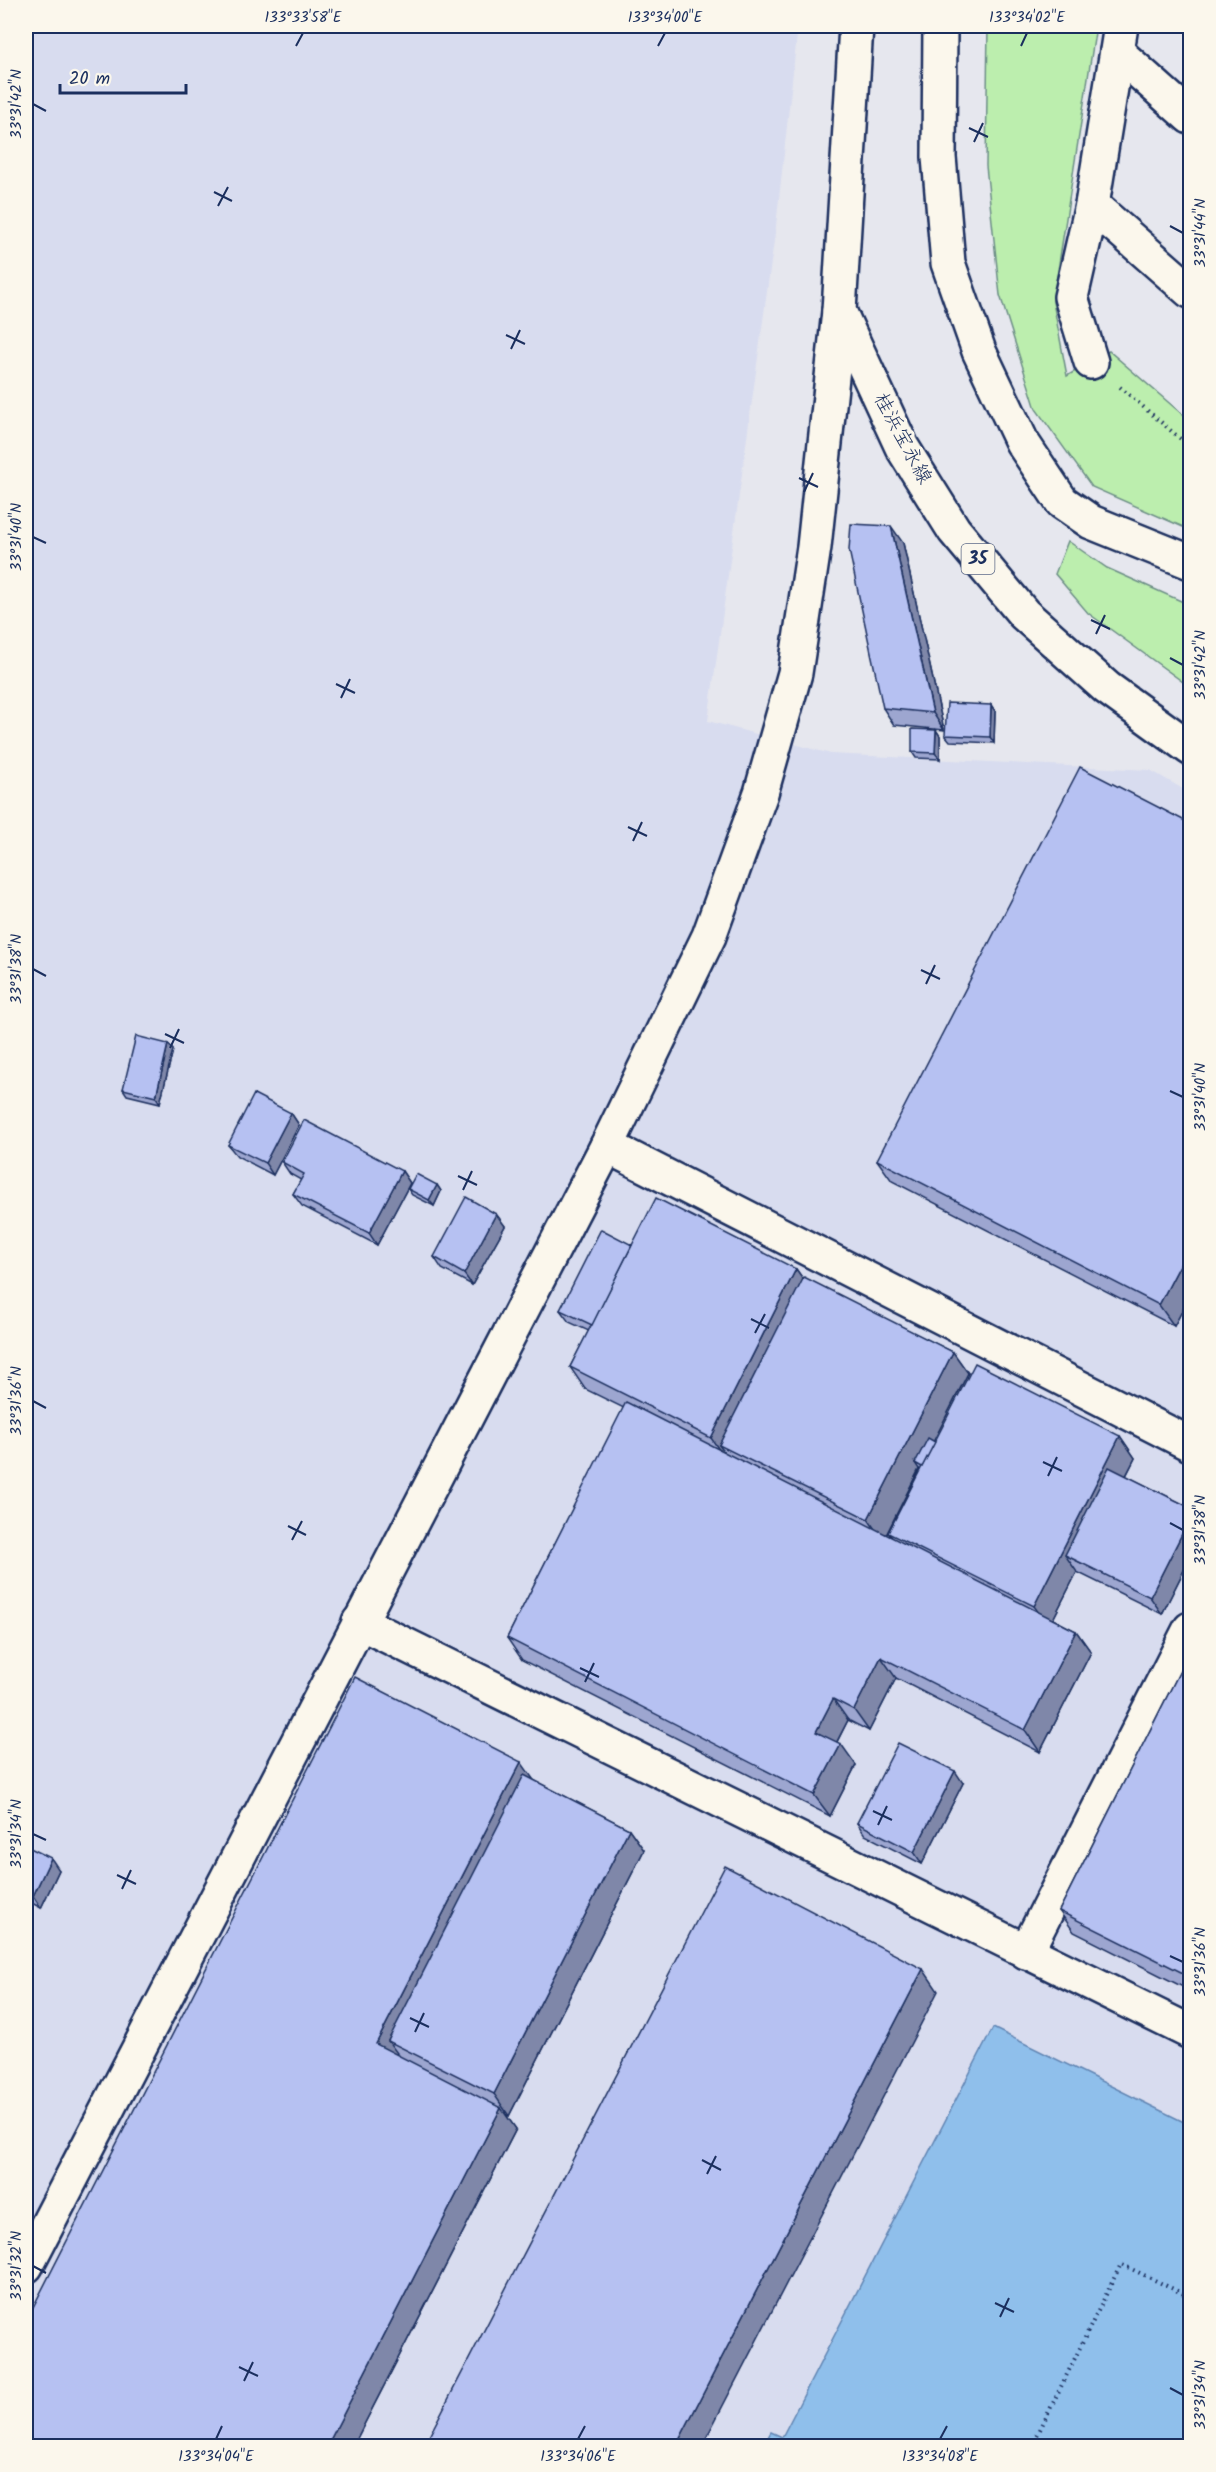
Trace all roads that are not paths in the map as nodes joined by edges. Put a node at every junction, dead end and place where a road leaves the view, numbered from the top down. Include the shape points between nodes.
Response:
1 (856, 26) edge
2 (940, 26) edge
3 (1119, 39) edge
4 (1191, 117) edge
5 (1092, 205) junction
6 (1191, 291) edge
7 (839, 310) junction
8 (1091, 362) road end
9 (1191, 562) edge
10 (1191, 748) edge
11 (608, 1146) junction
12 (1191, 1444) edge
13 (359, 1622) junction
14 (1191, 1629) edge
15 (1026, 1952) junction
16 (1191, 2032) edge
17 (26, 2266) edge

1 - 7 street, 桂浜宝永線 / 35
2 - 9 street via 939,157 948,263 979,351 1022,442 1062,502 1091,522
3 - 4 street
3 - 5 street
5 - 6 street
5 - 8 street via 1071,297
7 - 10 street, 桂浜宝永線 / 35 via 902,447 954,530 1024,614 1107,688
7 - 11 street via 814,548 795,673 761,793 709,936
11 - 12 street
11 - 13 street
13 - 15 street
13 - 17 street
14 - 15 street
15 - 16 street

